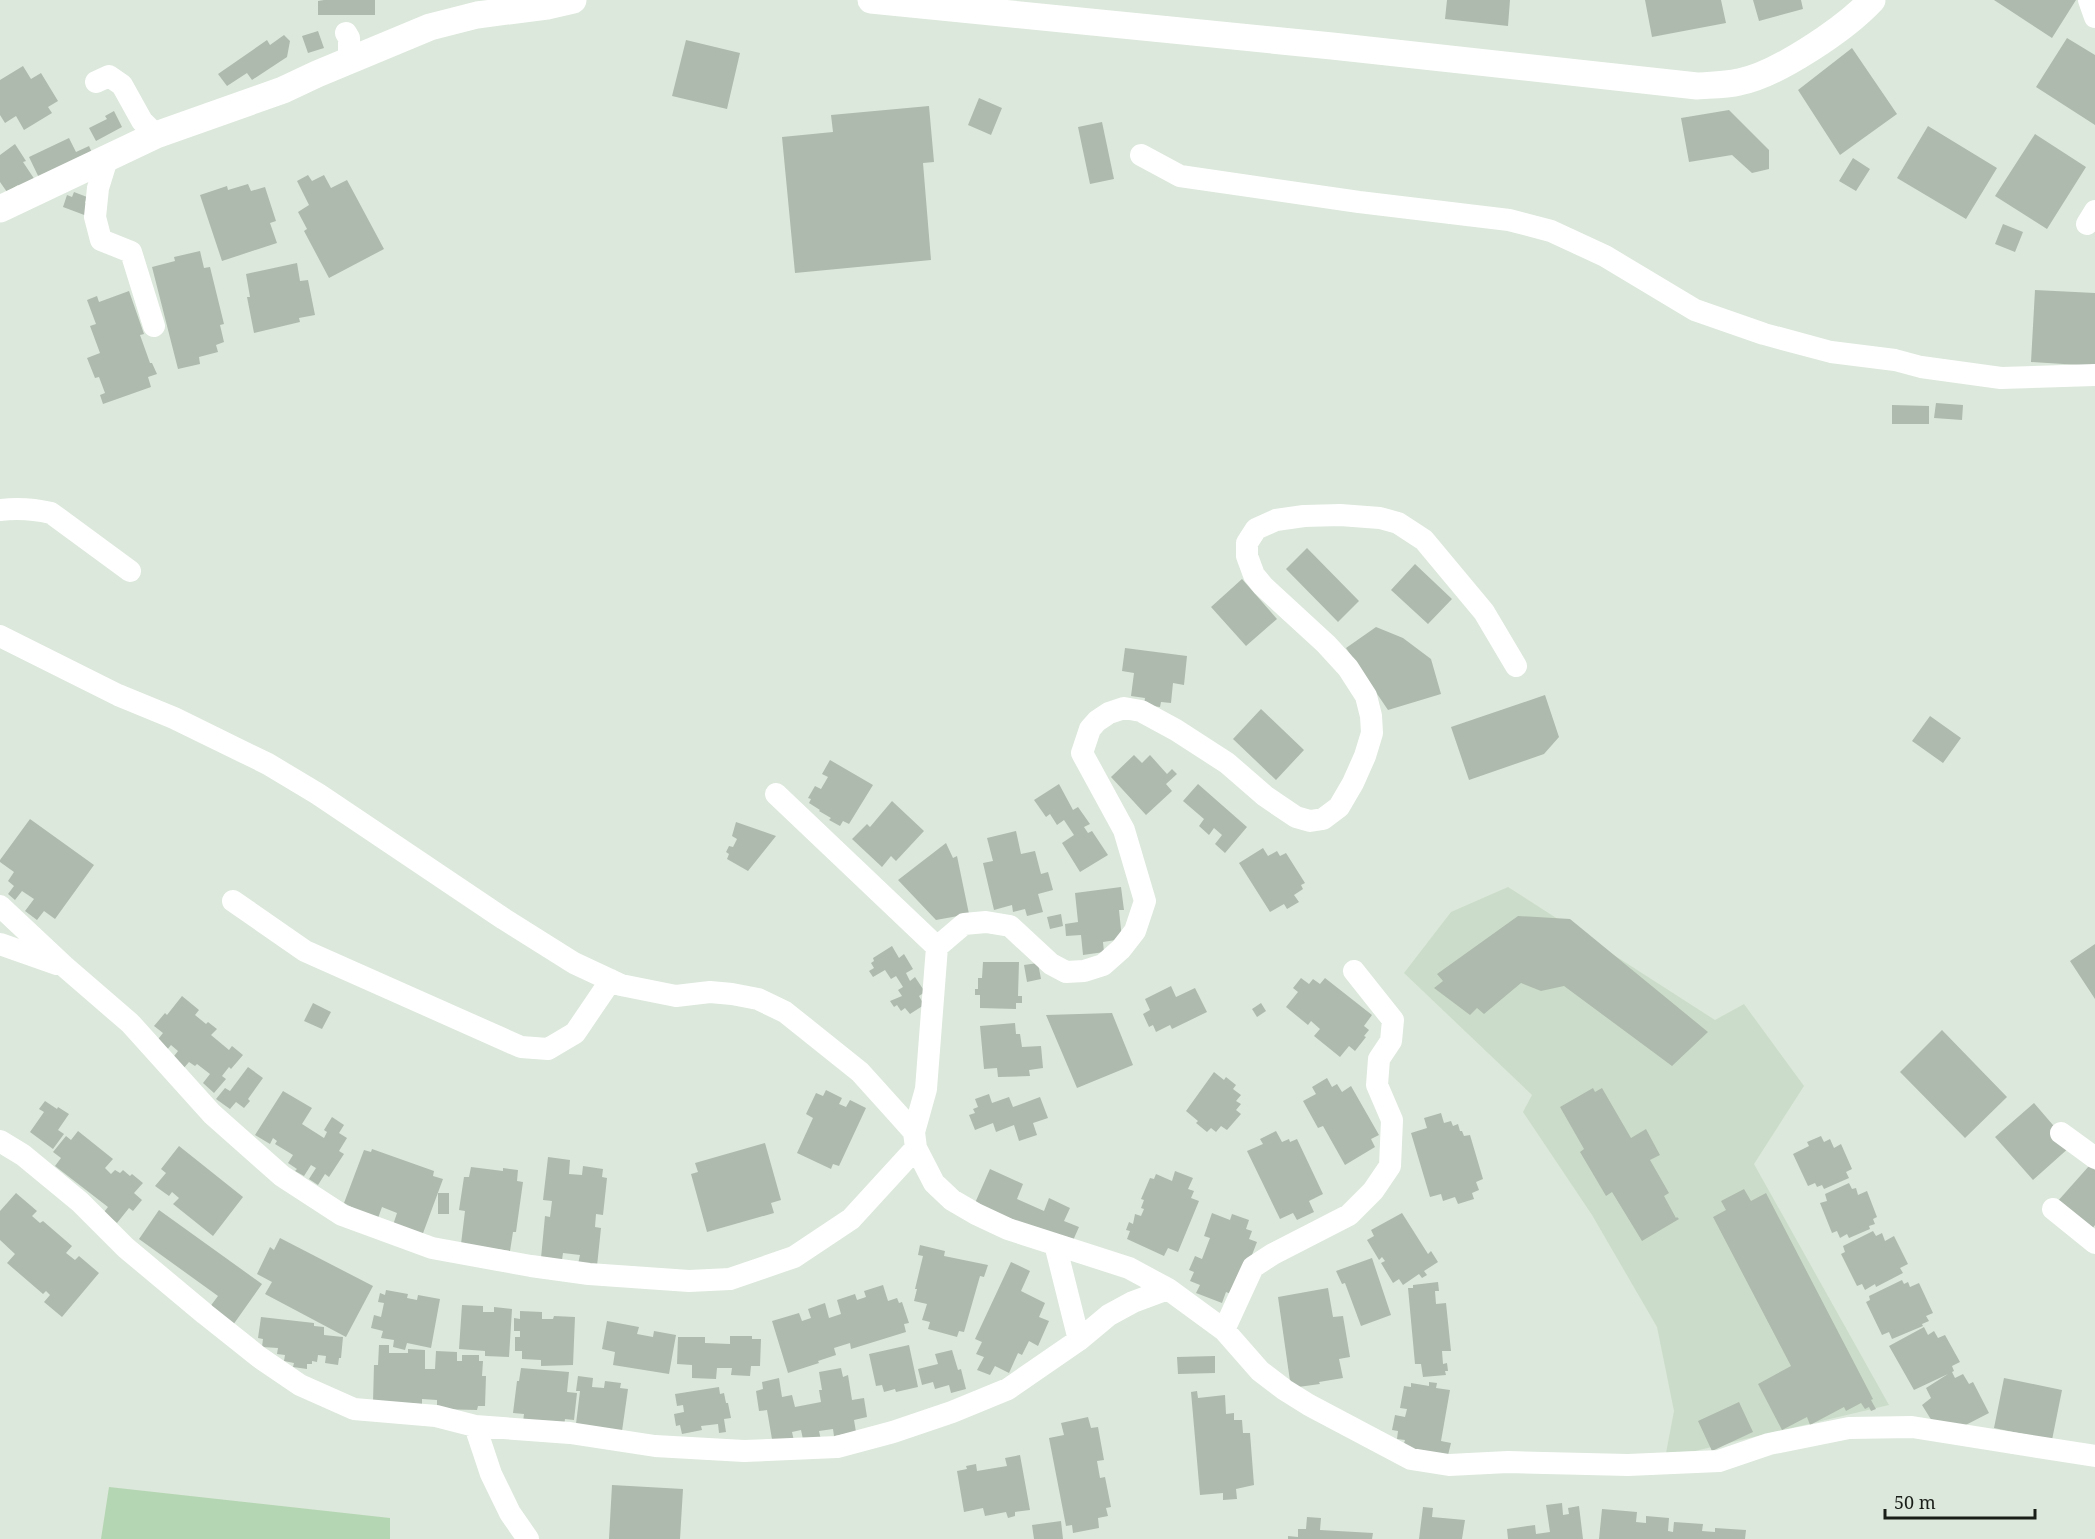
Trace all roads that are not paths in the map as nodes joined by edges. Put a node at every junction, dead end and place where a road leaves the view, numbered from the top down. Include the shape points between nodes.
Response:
1 (573, 0) edge
2 (872, 0) edge
3 (1872, 0) edge
4 (2089, 0) edge
5 (2095, 17) edge
6 (346, 33) dead end
7 (349, 60) junction
8 (96, 82) dead end
9 (156, 135) junction
10 (1141, 155) dead end
11 (107, 159) junction
12 (0, 209) edge
13 (154, 326) dead end
14 (2095, 375) edge
15 (0, 510) edge
16 (130, 571) dead end
17 (0, 636) edge
18 (1516, 666) dead end
19 (776, 794) dead end
20 (233, 901) dead end
21 (0, 906) edge
22 (0, 944) edge
23 (937, 947) junction
24 (64, 966) junction
25 (1354, 971) dead end
26 (611, 980) junction
27 (2061, 1133) dead end
28 (915, 1140) junction
29 (0, 1141) edge
30 (2095, 1158) edge
31 (2054, 1209) dead end
32 (2095, 1243) edge
33 (1055, 1244) junction
34 (1168, 1289) junction
35 (1224, 1330) junction
36 (1079, 1340) junction
37 (475, 1426) junction
38 (2095, 1456) edge
39 (528, 1539) edge

1 - 7 street via 477,15 430,27
2 - 3 street via 1697,86 1738,83 1769,71 1825,39
4 - 5 street
6 - 7 street
7 - 9 street via 283,90
8 - 9 street via 110,76 122,85 142,121
9 - 11 street
10 - 14 street via 1180,176 1509,220 1551,231 1605,256 1695,309 1764,334 1831,352 2001,378
11 - 12 street
11 - 13 street via 95,217 101,240 130,252
15 - 16 street via 37,509 51,513
17 - 26 street via 268,765 318,794 539,942
18 - 23 street via 1472,597 1424,540 1398,523 1380,518 1304,516 1276,520 1256,529 1247,543 1254,575 1326,644 1366,696 1372,733 1353,783 1339,807 1323,819 1296,817 1227,764 1142,711 1124,708 1109,713 1090,729 1082,753 1124,830 1145,901 1135,931 1102,965 1084,971 1066,972 1051,964 1010,926 986,922 964,924
19 - 23 street
20 - 26 street via 305,951 521,1047 548,1049 575,1033
21 - 24 street
22 - 24 street
23 - 28 street via 926,1089
24 - 28 street via 130,1023 212,1114 282,1176 342,1215 432,1248 589,1274 689,1281 730,1279 794,1257 851,1219
25 - 35 street via 1393,1020 1391,1041 1379,1059 1377,1085 1392,1120 1390,1166 1373,1191 1349,1215 1253,1267
26 - 28 street via 676,996 732,994 758,999 785,1012 860,1072
27 - 30 street
28 - 33 street via 934,1183 952,1200 1008,1229
29 - 37 street via 80,1202 126,1248 205,1314 300,1385 354,1409 436,1416
31 - 32 street
33 - 34 street via 1129,1268
33 - 36 street
34 - 35 street
34 - 36 street via 1110,1315
35 - 38 street via 1260,1371 1309,1405 1411,1459 1449,1465 1719,1461 1769,1444 1849,1428 1912,1427
36 - 37 street via 1008,1389 903,1429 837,1447 744,1451 655,1446 570,1433
37 - 39 street via 491,1474

